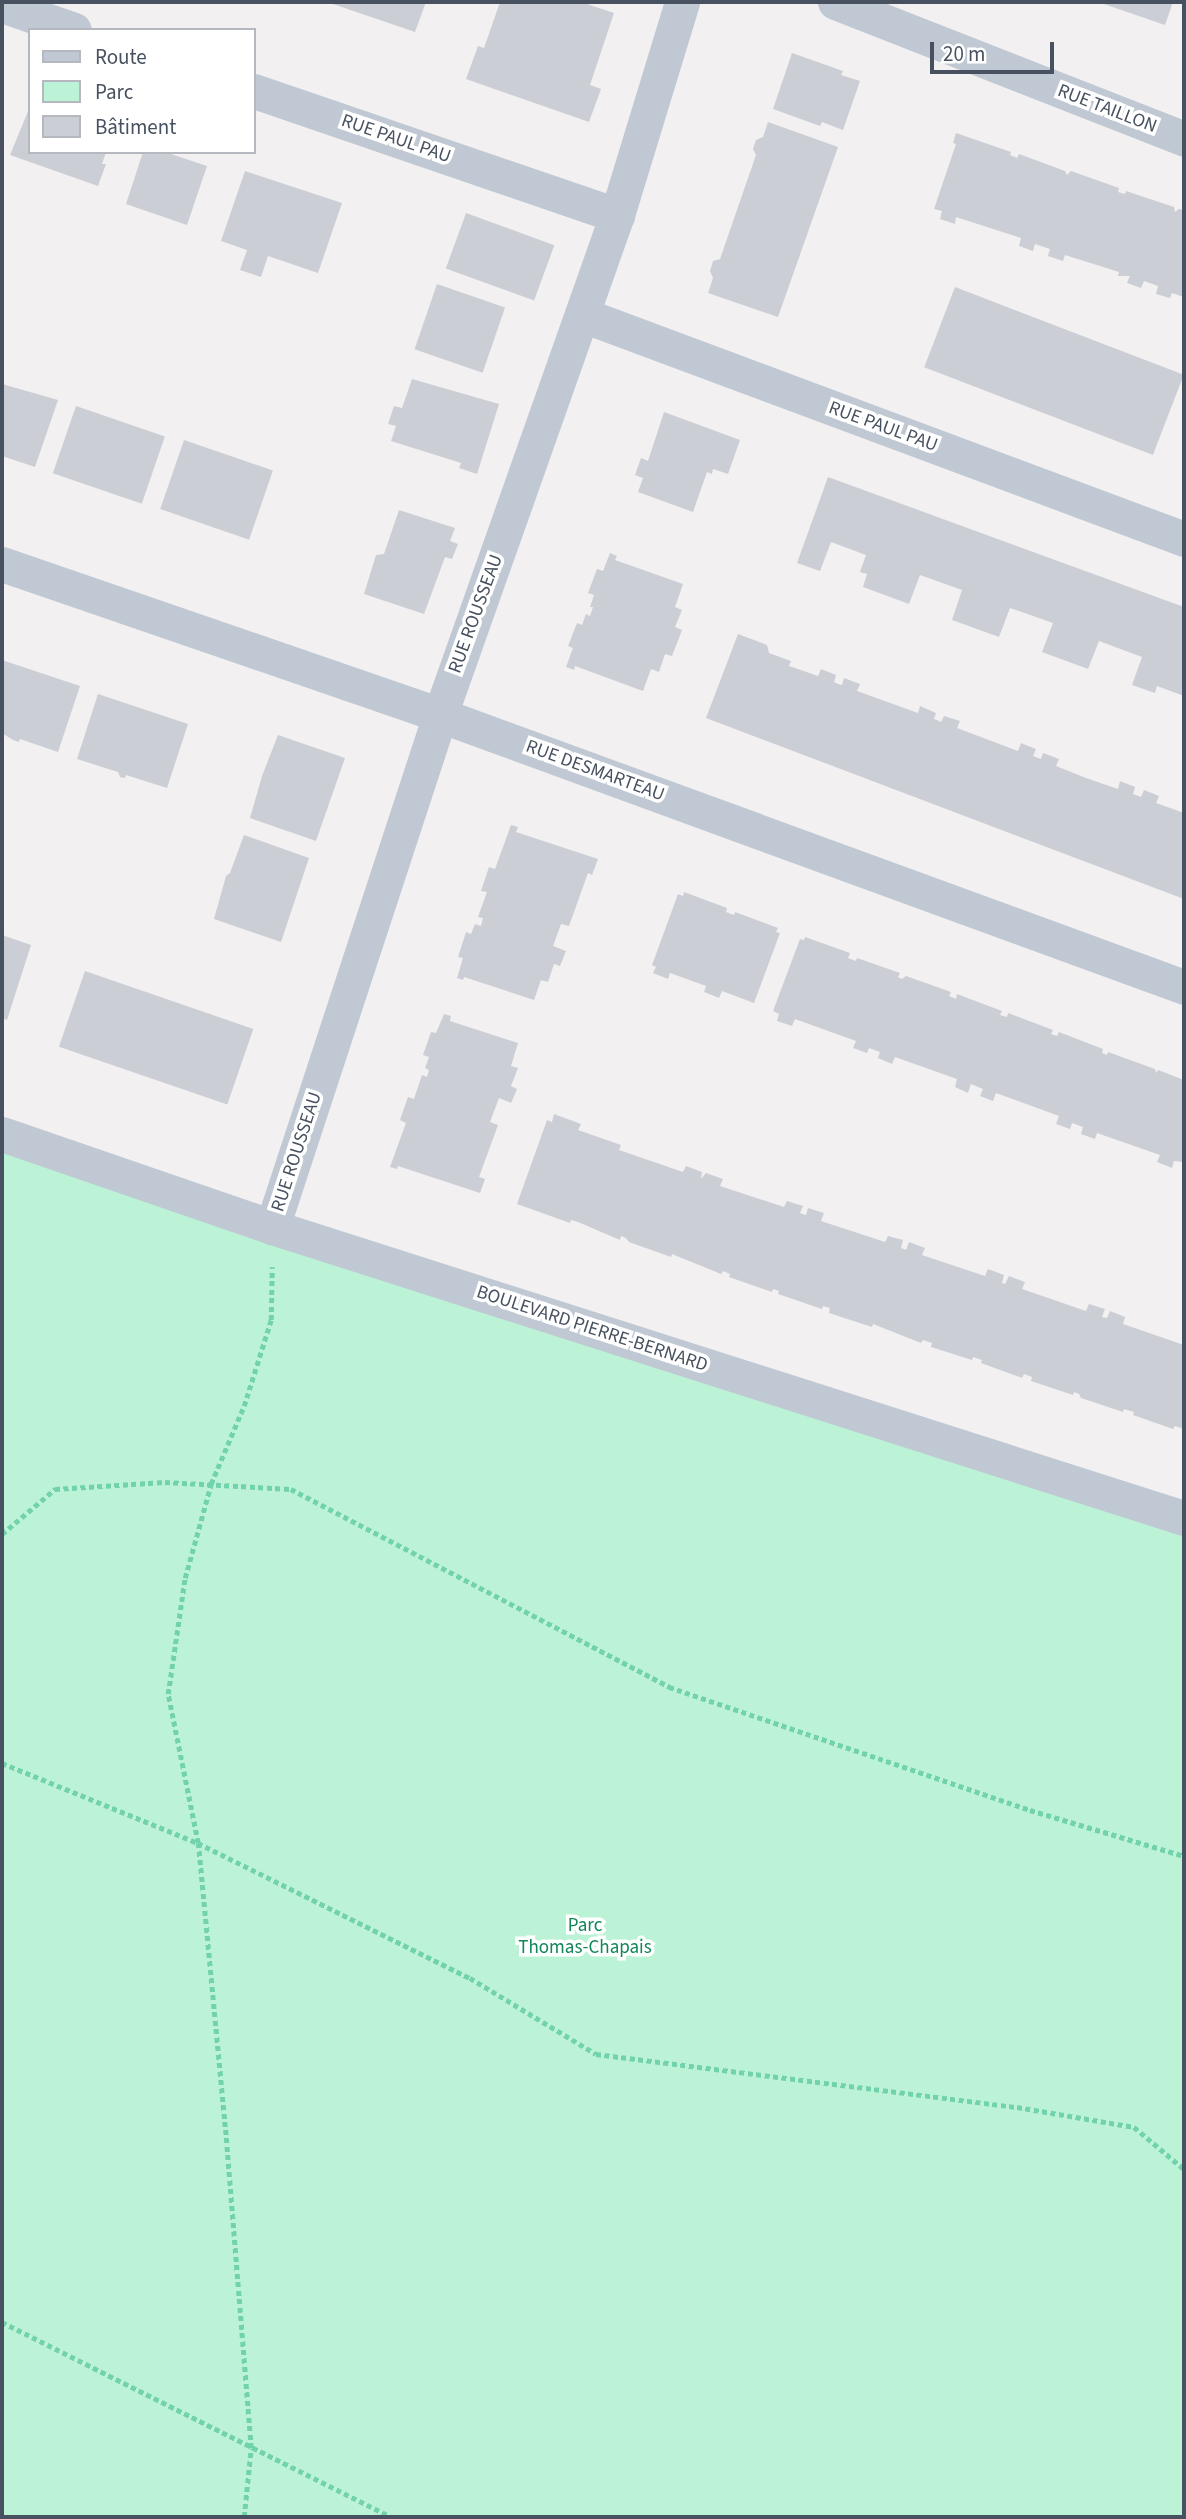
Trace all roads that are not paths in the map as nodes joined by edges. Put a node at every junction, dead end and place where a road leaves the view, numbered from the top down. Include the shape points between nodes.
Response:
1 (682, 2) edge
2 (835, 2) edge
3 (2, 5) edge
4 (68, 28) edge
5 (256, 92) edge
6 (1184, 139) edge
7 (617, 215) junction
8 (583, 315) junction
9 (1184, 538) edge
10 (2, 564) edge
11 (440, 715) junction
12 (1184, 987) edge
13 (2, 1134) edge
14 (272, 1227) junction
15 (1184, 1518) edge

1 - 7 street, RUE ROUSSEAU
2 - 6 street, RUE TAILLON
3 - 4 street
5 - 7 street, RUE PAUL PAU
7 - 8 street, RUE ROUSSEAU
8 - 9 street, RUE PAUL PAU
8 - 11 street, RUE ROUSSEAU
10 - 11 street, RUE DESMARTEAU
11 - 12 street, RUE DESMARTEAU
11 - 14 street, RUE ROUSSEAU
13 - 14 street, BOULEVARD PIERRE-BERNARD
14 - 15 street, BOULEVARD PIERRE-BERNARD

